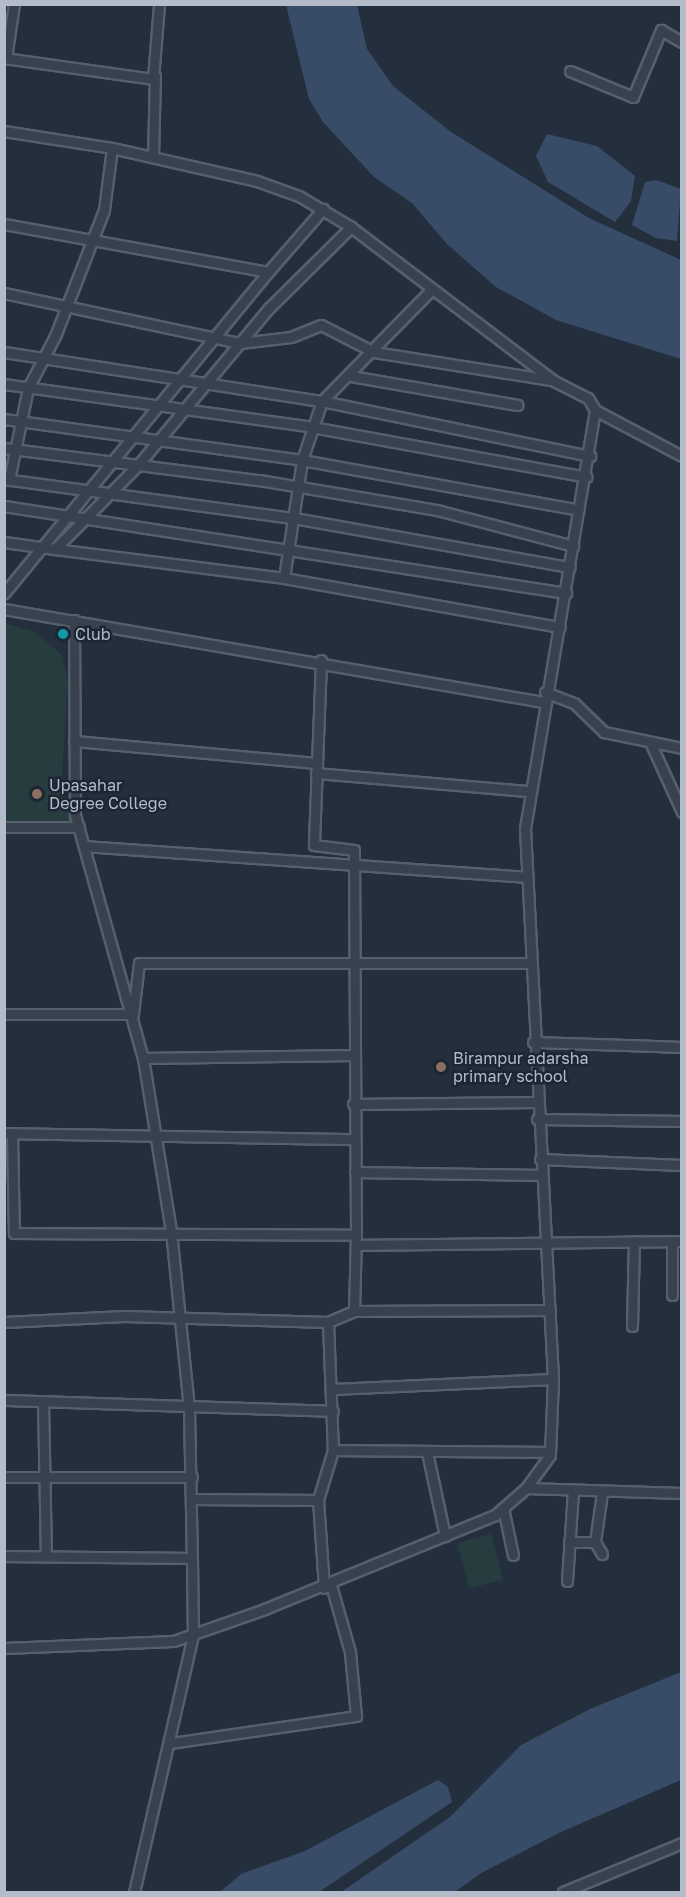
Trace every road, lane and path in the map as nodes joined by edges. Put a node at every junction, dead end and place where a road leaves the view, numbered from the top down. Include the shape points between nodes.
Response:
1 (14, 4) edge
2 (159, 4) edge
3 (681, 42) edge
4 (5, 58) edge
5 (570, 71) dead end
6 (155, 76) junction
7 (4, 131) edge
8 (112, 148) junction
9 (153, 156) junction
10 (323, 209) junction
11 (4, 224) edge
12 (351, 227) junction
13 (93, 238) junction
14 (268, 272) junction
15 (431, 290) junction
16 (4, 293) edge
17 (68, 304) junction
18 (213, 337) junction
19 (240, 343) junction
20 (4, 352) edge
21 (374, 352) junction
22 (42, 358) junction
23 (351, 376) junction
24 (177, 379) junction
25 (555, 381) junction
26 (4, 384) edge
27 (209, 384) junction
28 (28, 388) junction
29 (322, 401) junction
30 (517, 405) dead end
31 (154, 406) junction
32 (187, 409) junction
33 (595, 410) junction
34 (4, 419) edge
35 (21, 421) junction
36 (312, 427) junction
37 (131, 436) junction
38 (160, 440) junction
39 (4, 448) edge
40 (17, 450) junction
41 (590, 456) junction
42 (681, 456) edge
43 (302, 460) junction
44 (111, 461) junction
45 (138, 465) junction
46 (586, 477) junction
47 (7, 479) edge
48 (299, 488) junction
49 (86, 490) junction
50 (109, 494) junction
51 (4, 506) edge
52 (579, 510) junction
53 (66, 515) junction
54 (83, 518) junction
55 (294, 518) junction
56 (4, 542) edge
57 (573, 546) junction
58 (39, 547) junction
59 (55, 549) junction
60 (290, 549) junction
61 (570, 567) junction
62 (284, 578) junction
63 (4, 593) edge
64 (566, 593) junction
65 (4, 609) edge
66 (74, 620) junction
67 (560, 627) junction
68 (321, 660) junction
69 (544, 697) junction
70 (75, 741) junction
71 (650, 742) junction
72 (681, 748) edge
73 (316, 763) junction
74 (316, 773) junction
75 (528, 791) junction
76 (681, 812) edge
77 (4, 827) edge
78 (79, 827) junction
79 (84, 846) junction
80 (354, 868) junction
81 (524, 877) junction
82 (352, 959) junction
83 (529, 963) junction
84 (4, 1014) edge
85 (133, 1014) junction
86 (533, 1042) junction
87 (681, 1047) edge
88 (353, 1055) junction
89 (143, 1058) junction
90 (536, 1102) junction
91 (353, 1104) junction
92 (537, 1119) junction
93 (681, 1121) edge
94 (8, 1133) edge
95 (156, 1138) junction
96 (354, 1139) junction
97 (540, 1159) junction
98 (681, 1164) edge
99 (355, 1172) junction
100 (542, 1175) junction
101 (171, 1231) junction
102 (9, 1233) edge
103 (356, 1240) junction
104 (547, 1241) junction
105 (634, 1241) junction
106 (676, 1241) edge
107 (672, 1295) dead end
108 (550, 1310) junction
109 (354, 1311) junction
110 (182, 1319) junction
111 (4, 1322) edge
112 (328, 1322) junction
113 (632, 1326) dead end
114 (554, 1379) junction
115 (332, 1389) junction
116 (4, 1400) edge
117 (43, 1401) junction
118 (189, 1408) junction
119 (333, 1411) junction
120 (333, 1450) junction
121 (427, 1452) junction
122 (550, 1452) junction
123 (4, 1477) edge
124 (192, 1477) junction
125 (44, 1478) junction
126 (526, 1488) junction
127 (573, 1491) junction
128 (681, 1492) edge
129 (602, 1493) junction
130 (192, 1499) junction
131 (318, 1500) junction
132 (503, 1508) junction
133 (445, 1536) junction
134 (569, 1542) junction
135 (595, 1542) junction
136 (602, 1554) dead end
137 (513, 1555) dead end
138 (4, 1556) edge
139 (46, 1556) junction
140 (192, 1558) junction
141 (567, 1581) dead end
142 (327, 1586) junction
143 (194, 1635) junction
144 (4, 1648) edge
145 (171, 1743) junction
146 (681, 1843) edge
147 (134, 1893) edge
148 (563, 1893) edge

1 - 4 street
2 - 6 street
3 - 5 street via 661,30 633,96
4 - 6 street via 147,80
6 - 9 street
7 - 8 street
8 - 9 street
8 - 13 street via 104,210
9 - 10 street via 257,181
10 - 12 street
10 - 14 street
11 - 13 street
12 - 15 street
12 - 19 street
13 - 14 street
13 - 17 street
14 - 18 street
15 - 21 street
15 - 25 street
16 - 17 street
17 - 18 street
17 - 22 street
18 - 19 street
18 - 24 street
19 - 21 street via 291,337 321,325
19 - 27 street
20 - 22 street
21 - 23 street
21 - 25 street
22 - 24 street
22 - 28 street
23 - 29 street
23 - 30 street
24 - 27 street
24 - 31 street
25 - 33 street via 588,398
26 - 28 street
27 - 29 street
27 - 32 street
28 - 31 street
28 - 35 street
29 - 36 street
29 - 41 street
31 - 32 street
31 - 37 street
32 - 36 street
32 - 38 street
33 - 41 street
33 - 42 street
34 - 35 street
35 - 37 street
35 - 40 street
36 - 43 street
36 - 46 street
37 - 38 street
37 - 44 street
38 - 43 street
38 - 45 street
39 - 40 street
40 - 44 street
40 - 47 street
41 - 46 street
43 - 48 street
43 - 52 street
44 - 45 street
44 - 49 street
45 - 48 street
45 - 50 street
46 - 52 street
47 - 49 street
48 - 55 street
48 - 57 street via 437,510
49 - 50 street
49 - 53 street
50 - 54 street
50 - 55 street
51 - 53 street
52 - 57 street
53 - 54 street
53 - 58 street
54 - 59 street
54 - 60 street
55 - 60 street
55 - 61 street
56 - 58 street
57 - 61 street
58 - 59 street
58 - 63 street
59 - 62 street
60 - 62 street
60 - 64 street
61 - 64 street
62 - 67 street
64 - 67 street
65 - 66 street
66 - 68 street
66 - 70 street
67 - 69 street
68 - 69 street
68 - 73 street
69 - 71 street via 574,703 604,732
69 - 75 street
70 - 73 street
70 - 78 street
71 - 72 street
71 - 76 street
73 - 74 street
74 - 75 street
74 - 80 street via 314,845 354,850
75 - 81 street
77 - 78 street
78 - 79 street
79 - 80 street
79 - 85 street
80 - 81 street
80 - 82 street
81 - 83 street
82 - 83 street
82 - 85 street via 140,963
82 - 88 street
83 - 86 street
84 - 85 street
85 - 89 street
86 - 87 street
86 - 90 street
88 - 89 street
88 - 91 street
89 - 95 street
90 - 91 street
90 - 92 street
91 - 96 street
92 - 93 street
92 - 97 street
94 - 95 street
94 - 102 street
95 - 96 street
95 - 101 street
96 - 99 street
97 - 98 street
97 - 100 street
99 - 100 street
99 - 103 street
100 - 104 street
101 - 102 street
101 - 103 street
101 - 110 street
103 - 104 street
103 - 109 street
104 - 105 street
104 - 108 street
105 - 106 street
105 - 113 street
106 - 107 street
108 - 109 street
108 - 114 street
109 - 112 street
110 - 111 street via 124,1316
110 - 112 street
110 - 118 street
112 - 115 street
114 - 115 street
114 - 122 street
115 - 119 street
116 - 117 street
117 - 118 street
117 - 125 street
118 - 119 street
118 - 124 street
119 - 120 street
120 - 121 street
120 - 131 street
121 - 122 street
121 - 133 street
122 - 126 street
123 - 125 street
124 - 125 street
124 - 130 street
125 - 139 street
126 - 127 street
126 - 132 street
127 - 129 street
127 - 134 street
128 - 129 street
129 - 135 street
130 - 131 street
130 - 140 street
131 - 142 street
132 - 133 street
132 - 137 street
133 - 142 street
134 - 135 street
134 - 141 street
135 - 136 street
138 - 139 street
139 - 140 street
140 - 143 street
142 - 143 street
142 - 145 street via 350,1652 356,1716
143 - 144 street via 116,1646
143 - 145 street
145 - 147 street
146 - 148 street

